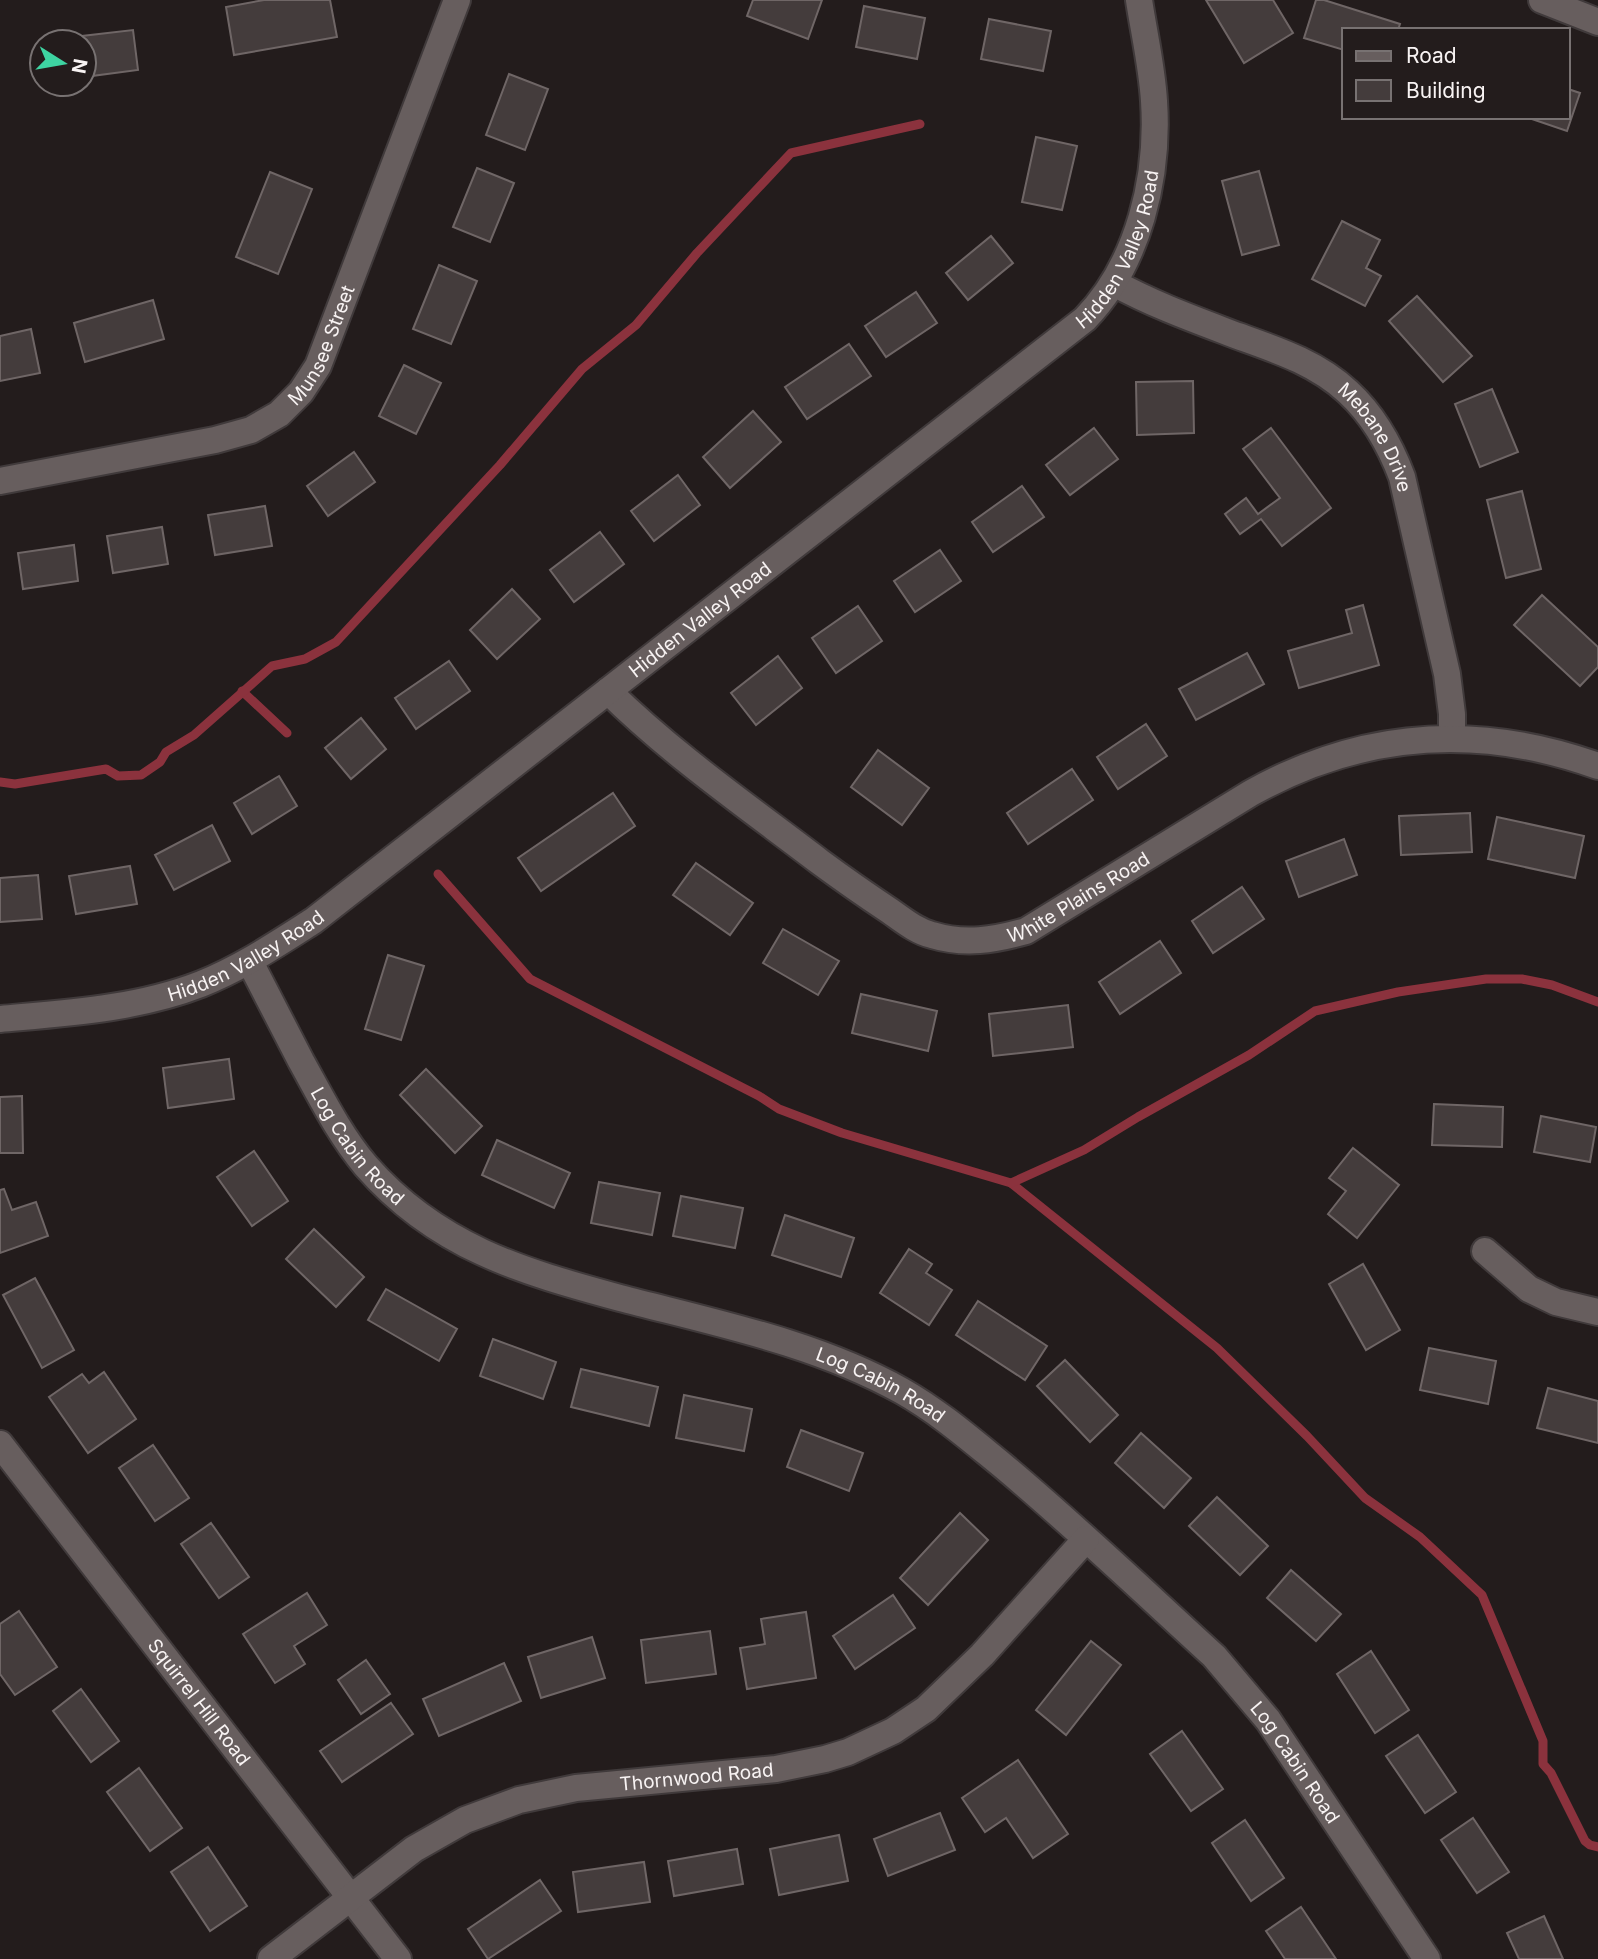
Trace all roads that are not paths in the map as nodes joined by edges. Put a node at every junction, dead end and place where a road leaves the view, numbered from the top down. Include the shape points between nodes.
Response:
1 (457, 0) edge
2 (1139, 0) edge
3 (1542, 0) edge
4 (1598, 22) edge
5 (1114, 284) junction
6 (0, 481) edge
7 (608, 691) junction
8 (1452, 738) junction
9 (1598, 766) edge
10 (250, 962) junction
11 (0, 1019) edge
12 (1485, 1251) dead end
13 (1598, 1312) edge
14 (0, 1444) edge
15 (1086, 1539) junction
16 (349, 1898) junction
17 (271, 1959) edge
18 (398, 1959) edge
19 (1427, 1959) edge

1 - 6 street, Munsee Street via 318,366 301,392 279,414 215,440
2 - 5 street, Hidden Valley Road via 1156,142 1128,258
3 - 4 street
5 - 7 street, Hidden Valley Road via 1085,319
5 - 8 street, Mebane Drive via 1150,303 1313,366 1347,391 1375,422 1402,477 1447,674
7 - 8 street, White Plains Road via 686,761 849,883 917,930 963,941 995,940 1026,931 1251,793 1303,767 1388,743
7 - 10 street, Hidden Valley Road via 313,921
8 - 9 street, White Plains Road via 1534,746
10 - 11 street, Hidden Valley Road via 202,984 144,1002
10 - 15 street, Log Cabin Road via 332,1119 364,1164 404,1203 450,1236 545,1278 783,1341 844,1362 944,1418
12 - 13 street via 1529,1289 1556,1302
14 - 16 street, Squirrel Hill Road
15 - 16 street, Thornwood Road via 982,1655 926,1709 893,1731 848,1752 776,1769 576,1787 519,1800 465,1820 414,1849
15 - 19 street, Log Cabin Road via 1214,1656 1268,1720
16 - 17 street, Thornwood Road
16 - 18 street, Squirrel Hill Road

